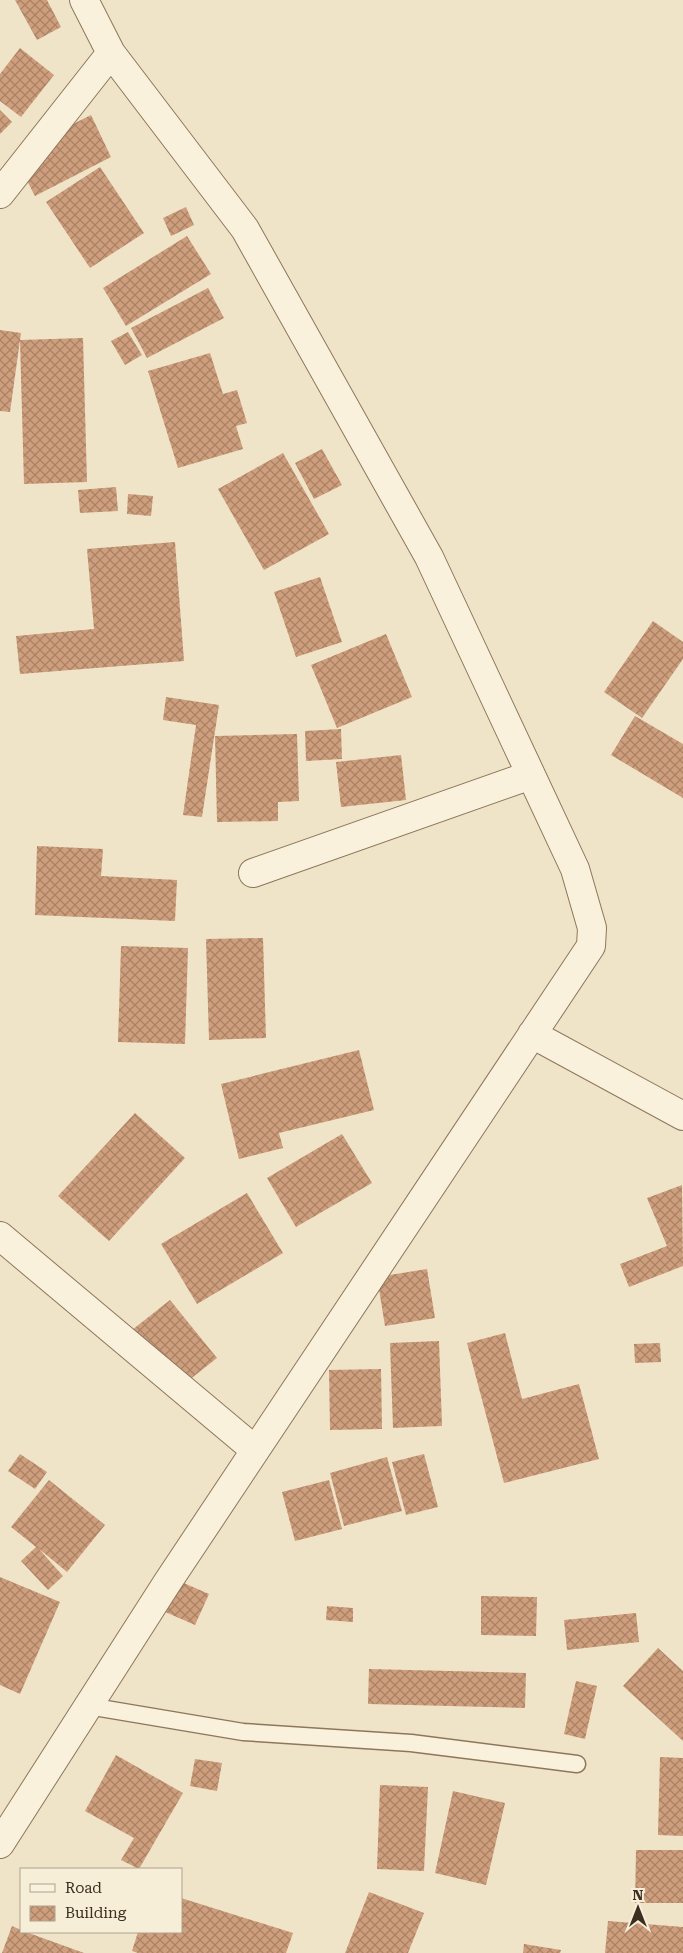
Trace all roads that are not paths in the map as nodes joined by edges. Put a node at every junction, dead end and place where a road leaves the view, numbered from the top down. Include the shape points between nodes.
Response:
1 (84, 0) edge
2 (111, 53) junction
3 (0, 194) edge
4 (531, 775) junction
5 (253, 873) dead end
6 (532, 1034) junction
7 (683, 1116) edge
8 (0, 1236) edge
9 (255, 1450) junction
10 (88, 1706) junction
11 (576, 1764) dead end
12 (0, 1844) edge

1 - 2 street
2 - 3 street
2 - 4 street via 245,229 429,557
4 - 5 street
4 - 6 street via 575,869 592,928 591,946
6 - 7 street
6 - 9 street
8 - 9 street
9 - 10 street
10 - 11 lane via 244,1732 411,1743
10 - 12 street

